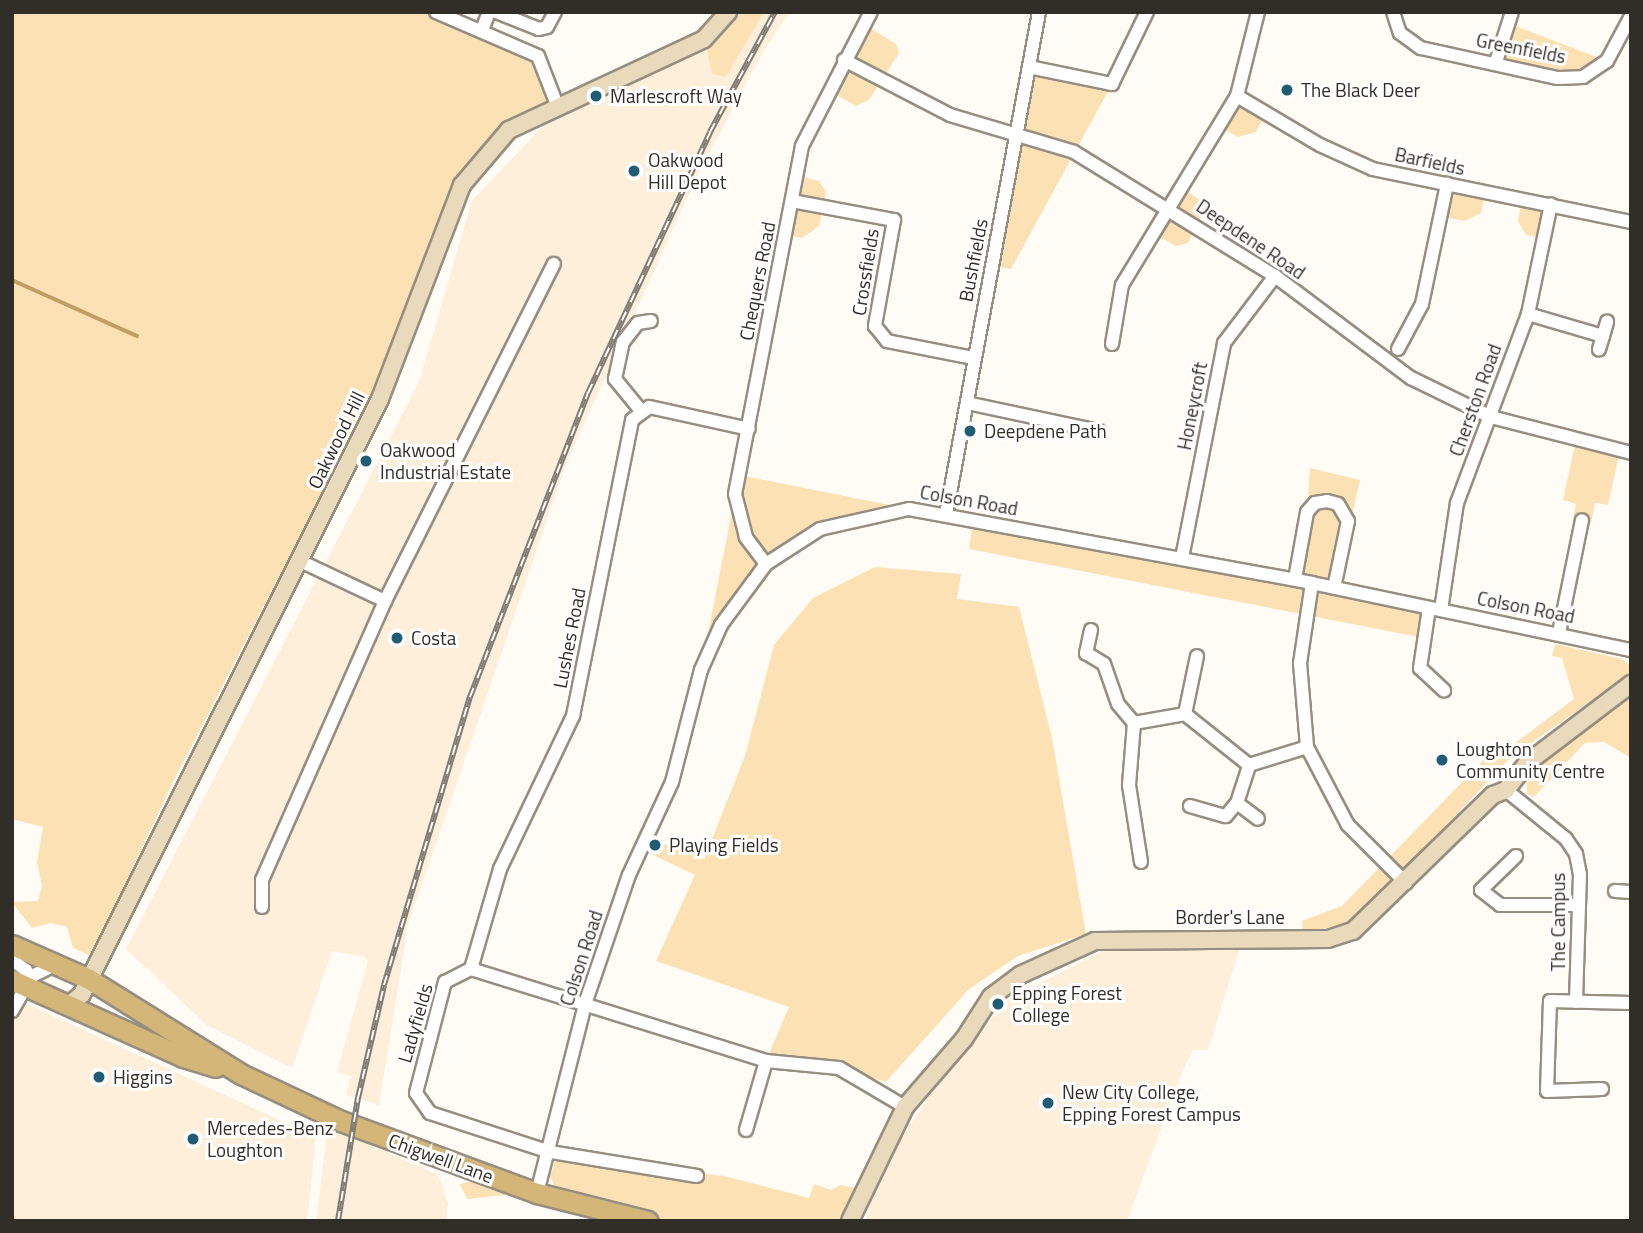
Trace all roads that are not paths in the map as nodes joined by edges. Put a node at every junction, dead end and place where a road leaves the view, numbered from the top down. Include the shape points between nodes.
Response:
1 (436, 12) edge
2 (489, 12) edge
3 (496, 12) edge
4 (555, 12) edge
5 (727, 12) edge
6 (870, 12) edge
7 (1039, 12) edge
8 (1147, 12) edge
9 (1258, 12) edge
10 (1393, 12) edge
11 (1512, 12) edge
12 (1631, 16) edge
13 (482, 30) junction
14 (844, 60) junction
15 (1496, 62) junction
16 (1029, 67) junction
17 (1237, 96) junction
18 (557, 105) junction
19 (1017, 134) junction
20 (1447, 184) junction
21 (792, 201) junction
22 (1551, 204) junction
23 (1172, 209) junction
24 (1631, 222) edge
25 (554, 264) dead end
26 (1275, 276) junction
27 (1528, 314) junction
28 (651, 321) dead end
29 (1607, 321) dead end
30 (1112, 344) dead end
31 (1398, 349) dead end
32 (974, 358) junction
33 (967, 403) junction
34 (642, 412) junction
35 (1490, 417) junction
36 (749, 429) junction
37 (1099, 431) dead end
38 (1631, 453) edge
39 (946, 515) junction
40 (1582, 520) dead end
41 (1182, 558) junction
42 (300, 561) junction
43 (766, 564) junction
44 (1295, 579) junction
45 (1312, 583) junction
46 (1335, 588) junction
47 (385, 601) junction
48 (1435, 609) junction
49 (1091, 630) dead end
50 (1559, 633) junction
51 (1631, 650) edge
52 (1197, 656) dead end
53 (1631, 684) edge
54 (1444, 690) dead end
55 (1185, 714) junction
56 (1133, 723) junction
57 (1307, 747) junction
58 (1249, 765) junction
59 (1506, 790) junction
60 (1237, 803) junction
61 (1190, 806) dead end
62 (1258, 819) dead end
63 (1516, 856) dead end
64 (1141, 862) dead end
65 (1406, 883) junction
66 (1615, 891) dead end
67 (1631, 892) edge
68 (1579, 905) junction
69 (262, 907) dead end
70 (12, 945) edge
71 (12, 960) edge
72 (55, 965) junction
73 (471, 969) junction
74 (18, 984) edge
75 (80, 993) junction
76 (1576, 1002) junction
77 (1631, 1003) edge
78 (585, 1004) junction
79 (12, 1011) edge
80 (766, 1061) junction
81 (241, 1074) junction
82 (1602, 1089) dead end
83 (905, 1107) junction
84 (746, 1130) dead end
85 (550, 1152) junction
86 (697, 1176) dead end
87 (537, 1193) junction
88 (859, 1200) junction
89 (648, 1221) edge
90 (850, 1221) edge
91 (857, 1221) edge

1 - 13 street
2 - 13 street
3 - 4 street via 539,29 547,27
5 - 18 street, Oakwood Hill via 704,39
6 - 14 street, Chequers Road
7 - 16 street, Bushfields
8 - 16 street via 1112,84
9 - 17 street
10 - 15 street, Greenfields via 1400,33 1421,48
11 - 15 street
12 - 15 street, Greenfields via 1607,61 1583,77 1559,78
13 - 18 street via 538,56
14 - 19 street, Deepdene Road via 950,115
14 - 21 street, Chequers Road via 802,146
16 - 19 street, Bushfields
17 - 20 street, Barfields via 1320,145 1373,169
17 - 23 street
18 - 42 street, Oakwood Hill via 509,130 462,184 380,399
19 - 23 street, Deepdene Road via 1074,152
19 - 32 street, Bushfields
20 - 22 street, Barfields
20 - 31 street via 1422,304
21 - 32 street, Crossfields via 894,220 875,326 887,341
21 - 36 street, Chequers Road
22 - 24 street, Barfields
22 - 27 street, Cherston Road
23 - 26 street, Deepdene Road
23 - 30 street via 1122,285
25 - 47 street
26 - 35 street, Deepdene Road via 1411,378
26 - 41 street, Honeycroft via 1224,343
27 - 29 street via 1601,342
27 - 35 street, Cherston Road
28 - 34 street via 638,323 623,342 615,379
32 - 33 street, Bushfields
33 - 37 street
33 - 39 street, Bushfields
34 - 36 street via 649,407
34 - 73 street, Lushes Road via 632,420 573,716 500,869
35 - 38 street, Deepdene Road
35 - 48 street, Cherston Road via 1457,503
36 - 43 street, Chequers Road via 735,494 746,537
39 - 41 street, Colson Road
39 - 43 street, Colson Road via 909,509 877,513 820,529
40 - 50 street
41 - 44 street, Colson Road
42 - 47 street
42 - 75 street, Oakwood Hill
43 - 78 street, Colson Road via 721,625 701,670 672,782 629,875
44 - 45 street, Colson Road
44 - 46 street via 1307,512 1315,503 1327,501 1338,504 1348,521
45 - 46 street, Colson Road
45 - 57 street via 1300,663
46 - 48 street, Colson Road
47 - 69 street via 261,880
48 - 50 street, Colson Road
48 - 54 street, Cherston Road via 1420,668
49 - 56 street via 1086,653 1104,664 1118,704
50 - 51 street, Colson Road
52 - 55 street
53 - 59 street, Border's Lane via 1545,748
55 - 56 street
55 - 58 street
56 - 64 street via 1129,785
57 - 58 street
57 - 65 street via 1348,825
58 - 60 street
59 - 65 street, Border's Lane via 1493,795
59 - 68 street, The Campus via 1566,839 1576,854
60 - 61 street via 1226,816
60 - 62 street
63 - 68 street via 1481,890 1496,909
65 - 83 street, Border's Lane via 1369,920 1340,937 1095,940 1020,975 991,997 964,1039
66 - 67 street
68 - 76 street, The Campus
70 - 72 main road, Chigwell Lane
71 - 74 street via 26,970
72 - 74 street
72 - 75 main road, Chigwell Lane
73 - 78 street
73 - 85 street, Ladyfields via 445,982 416,1093 430,1113
74 - 75 main road, Chigwell Lane
74 - 79 street
75 - 81 main road, Chigwell Lane
75 - 81 main road, Chigwell Lane via 116,1026 183,1057
76 - 77 street
76 - 82 street via 1550,1001 1547,1091
78 - 80 street
78 - 85 street, Colson Road
80 - 83 street via 839,1068
80 - 84 street
81 - 87 main road, Chigwell Lane via 341,1121
83 - 88 street, Border's Lane
85 - 86 street, Ladyfields
85 - 87 street, Colson Road
87 - 89 main road, Chigwell Lane
88 - 90 street, Border's Lane
88 - 91 street, Border's Lane

